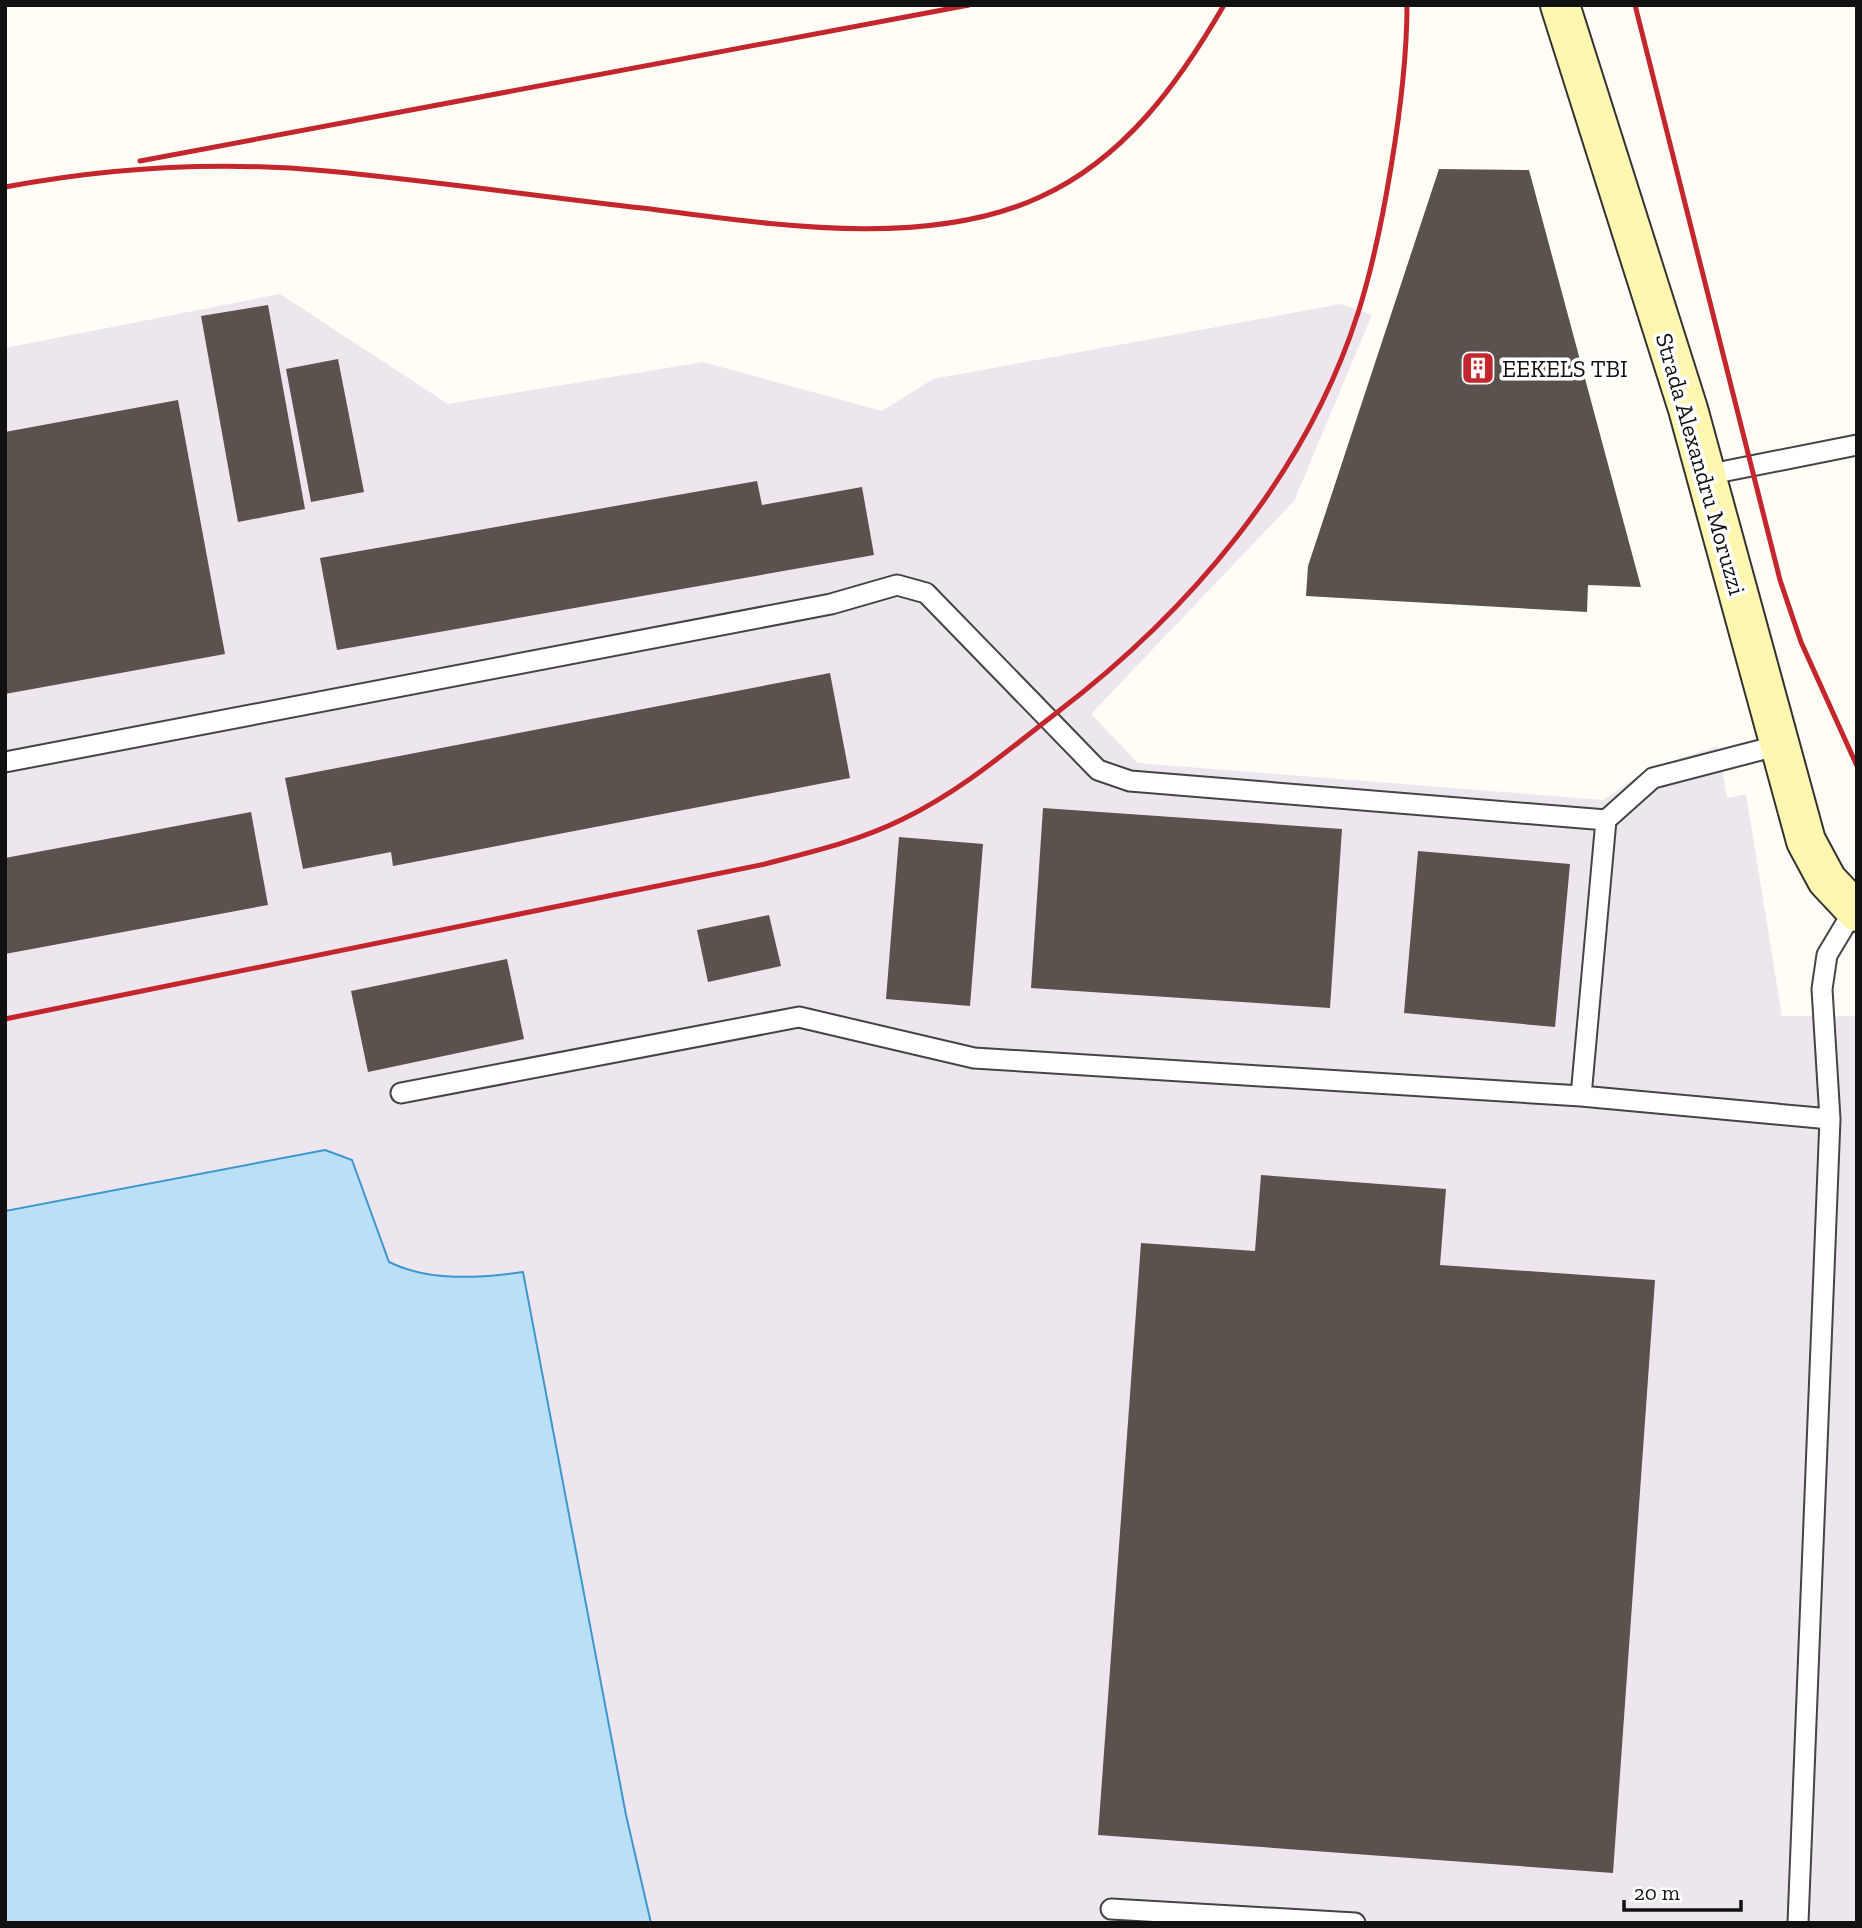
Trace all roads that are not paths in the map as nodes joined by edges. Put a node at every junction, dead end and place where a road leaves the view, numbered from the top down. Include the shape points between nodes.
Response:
1 (1560, 5) edge
2 (1857, 445) edge
3 (1706, 475) junction
4 (1780, 746) junction
5 (5, 762) edge
6 (1606, 820) junction
7 (1855, 911) edge
8 (401, 1093) dead end
9 (1581, 1096) junction
10 (1830, 1119) junction
11 (1111, 1909) dead end
12 (1355, 1923) edge
13 (1797, 1923) edge

1 - 3 street, Strada Alexandru Moruzzi
2 - 3 lane
3 - 4 street, Strada Alexandru Moruzzi
4 - 6 lane via 1653,778
4 - 7 street, Strada Alexandru Moruzzi via 1807,841 1827,880
5 - 6 lane via 831,604 897,585 926,593 1098,770 1130,781
6 - 9 lane
7 - 10 lane via 1827,955 1822,989
8 - 9 lane via 799,1017 974,1058
9 - 10 lane
10 - 13 lane
11 - 12 lane

